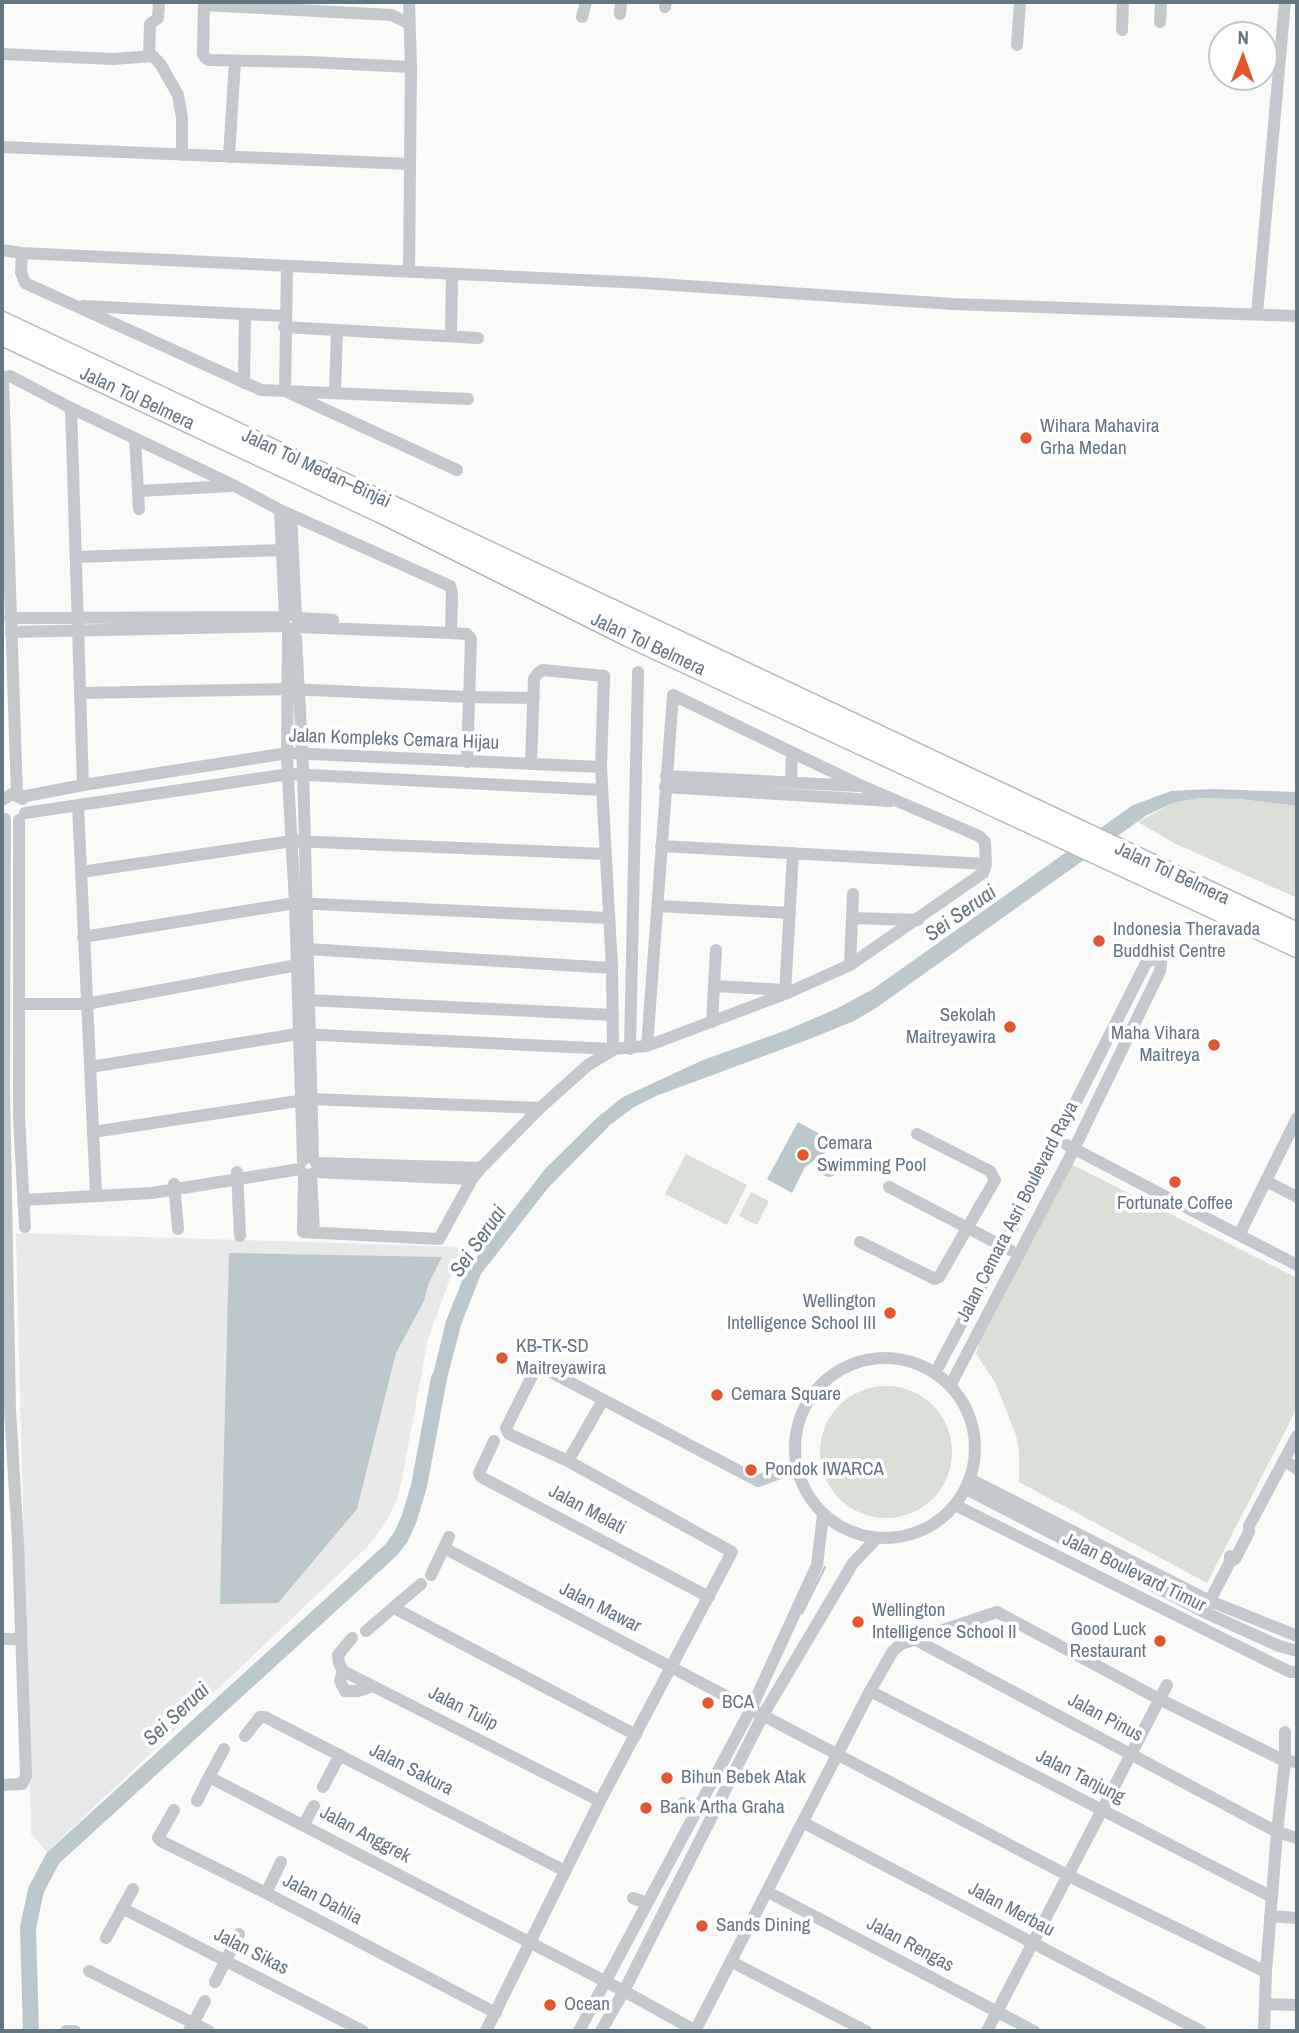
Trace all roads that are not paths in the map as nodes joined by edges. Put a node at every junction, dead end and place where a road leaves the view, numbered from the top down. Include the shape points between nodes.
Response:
1 (159, 2) edge
2 (409, 2) edge
3 (586, 2) edge
4 (1020, 2) edge
5 (1123, 2) edge
6 (1161, 2) edge
7 (1284, 2) edge
8 (204, 3) edge
9 (366, 7) edge
10 (582, 17) dead end
11 (1160, 22) dead end
12 (409, 24) junction
13 (1122, 30) dead end
14 (1017, 45) dead end
15 (2, 54) edge
16 (149, 56) junction
17 (235, 61) junction
18 (411, 68) junction
19 (2, 147) edge
20 (183, 155) junction
21 (229, 157) junction
22 (409, 164) junction
23 (2, 250) edge
24 (22, 253) junction
25 (288, 267) junction
26 (408, 272) junction
27 (452, 274) junction
28 (76, 306) junction
29 (1257, 314) junction
30 (245, 315) junction
31 (1297, 316) edge
32 (2, 321) edge
33 (285, 322) junction
34 (337, 330) junction
35 (2, 336) edge
36 (450, 336) junction
37 (478, 338) dead end
38 (244, 383) junction
39 (285, 391) junction
40 (335, 391) junction
41 (468, 399) dead end
42 (71, 408) junction
43 (135, 438) junction
44 (457, 470) dead end
45 (235, 486) junction
46 (139, 491) junction
47 (139, 509) dead end
48 (286, 512) junction
49 (282, 550) junction
50 (77, 557) junction
51 (630, 617) joint
52 (10, 618) junction
53 (78, 623) junction
54 (292, 623) junction
55 (451, 629) junction
56 (11, 632) junction
57 (638, 672) dead end
58 (293, 689) junction
59 (81, 693) junction
60 (469, 698) junction
61 (534, 698) junction
62 (792, 752) junction
63 (467, 762) junction
64 (302, 763) junction
65 (288, 764) junction
66 (531, 764) junction
67 (601, 767) junction
68 (665, 781) junction
69 (791, 783) junction
70 (83, 785) junction
71 (863, 786) junction
72 (603, 790) junction
73 (19, 796) junction
74 (2, 800) edge
75 (901, 802) junction
76 (78, 805) junction
77 (9, 817) edge
78 (1072, 834) junction
79 (298, 841) junction
80 (662, 846) junction
81 (793, 853) junction
82 (1113, 853) junction
83 (605, 854) junction
84 (986, 864) junction
85 (81, 872) junction
86 (853, 894) dead end
87 (300, 903) junction
88 (658, 906) junction
89 (790, 913) junction
90 (609, 918) junction
91 (852, 918) junction
92 (918, 920) junction
93 (1297, 932) edge
94 (83, 937) junction
95 (1297, 948) edge
96 (307, 949) junction
97 (716, 950) dead end
98 (302, 964) junction
99 (850, 965) junction
100 (612, 968) junction
101 (714, 986) junction
102 (785, 992) junction
103 (309, 1000) junction
104 (20, 1004) junction
105 (86, 1004) junction
106 (613, 1015) junction
107 (712, 1022) junction
108 (303, 1034) junction
109 (647, 1046) junction
110 (613, 1049) junction
111 (629, 1049) junction
112 (1101, 1049) junction
113 (1117, 1055) junction
114 (90, 1067) junction
115 (3, 1087) edge
116 (307, 1099) junction
117 (540, 1108) junction
118 (1297, 1118) edge
119 (93, 1132) junction
120 (917, 1134) dead end
121 (1293, 1135) edge
122 (1058, 1140) junction
123 (1074, 1149) junction
124 (308, 1167) junction
125 (481, 1168) junction
126 (237, 1176) junction
127 (472, 1179) junction
128 (1266, 1181) junction
129 (175, 1186) junction
130 (889, 1187) dead end
131 (96, 1195) junction
132 (1297, 1197) edge
133 (23, 1200) junction
134 (25, 1227) dead end
135 (967, 1228) junction
136 (178, 1229) dead end
137 (1239, 1235) junction
138 (240, 1236) dead end
139 (860, 1242) dead end
140 (1003, 1246) junction
141 (1020, 1255) junction
142 (1297, 1265) edge
143 (935, 1373) junction
144 (950, 1386) junction
145 (603, 1399) junction
146 (6, 1410) edge
147 (1297, 1436) edge
148 (495, 1441) dead end
149 (1284, 1460) junction
150 (568, 1461) junction
151 (796, 1467) junction
152 (1297, 1469) edge
153 (968, 1484) junction
154 (1002, 1501) junction
155 (955, 1505) junction
156 (823, 1515) junction
157 (989, 1522) junction
158 (877, 1538) junction
159 (709, 1597) junction
160 (1207, 1606) junction
161 (394, 1608) junction
162 (1197, 1625) junction
163 (366, 1631) dead end
164 (1297, 1636) edge
165 (352, 1638) dead end
166 (2, 1639) edge
167 (20, 1639) junction
168 (914, 1639) junction
169 (1297, 1651) edge
170 (671, 1666) junction
171 (1297, 1672) edge
172 (1167, 1685) dead end
173 (870, 1691) junction
174 (1159, 1699) junction
175 (751, 1709) junction
176 (764, 1715) junction
177 (1285, 1732) dead end
178 (636, 1735) junction
179 (245, 1736) dead end
180 (225, 1749) dead end
181 (839, 1754) junction
182 (1131, 1754) junction
183 (340, 1755) junction
184 (1291, 1761) edge
185 (209, 1777) junction
186 (2, 1785) edge
187 (323, 1787) dead end
188 (197, 1801) dead end
189 (600, 1801) junction
190 (683, 1803) dead end
191 (314, 1806) dead end
192 (174, 1810) dead end
193 (697, 1810) junction
194 (1102, 1811) junction
195 (304, 1824) junction
196 (804, 1824) junction
197 (1277, 1832) junction
198 (1297, 1838) edge
199 (281, 1862) dead end
200 (565, 1871) junction
201 (1067, 1875) junction
202 (677, 1886) junction
203 (133, 1889) dead end
204 (768, 1892) junction
205 (267, 1893) junction
206 (689, 1893) dead end
207 (1272, 1897) junction
208 (633, 1898) dead end
209 (647, 1903) junction
210 (122, 1908) junction
211 (1270, 1916) junction
212 (1297, 1918) edge
213 (239, 1934) dead end
214 (106, 1938) dead end
215 (1032, 1942) junction
216 (530, 1943) junction
217 (226, 1961) junction
218 (732, 1962) junction
219 (89, 1971) dead end
220 (1266, 1972) junction
221 (215, 1982) dead end
222 (605, 1982) junction
223 (624, 1991) junction
224 (205, 2001) dead end
225 (1266, 2004) junction
226 (1297, 2005) edge
227 (997, 2012) junction
228 (496, 2013) junction
229 (1264, 2026) edge
230 (191, 2027) edge
231 (66, 2031) edge
232 (75, 2031) edge
233 (209, 2031) edge
234 (363, 2031) edge
235 (486, 2031) edge
236 (579, 2031) edge
237 (601, 2031) edge
238 (696, 2031) edge
239 (866, 2031) edge
240 (987, 2031) edge
241 (1034, 2031) edge
242 (1201, 2031) edge
243 (1252, 2031) edge

1 - 16 street via 158,18 150,24
2 - 12 street
3 - 10 street
4 - 14 street
5 - 13 street
6 - 11 street
7 - 29 street
8 - 9 street
8 - 17 street via 204,58
9 - 12 street
12 - 18 street
15 - 16 street
16 - 20 street via 157,59 178,94
17 - 18 street
17 - 21 street
18 - 22 street
19 - 20 street
20 - 21 street
21 - 22 street
22 - 26 street
23 - 24 street
24 - 25 street
24 - 28 street via 25,283
25 - 26 street
25 - 33 street
26 - 27 street
27 - 29 street via 952,304
27 - 36 street
28 - 30 street
28 - 38 street
29 - 31 street
30 - 33 street
30 - 38 street
32 - 51 highway, Jalan Tol Medan–Binjai
33 - 34 street
33 - 39 street
34 - 36 street
34 - 40 street
35 - 78 highway, Jalan Tol Belmera via 384,515 628,637
36 - 37 street
38 - 39 street via 261,390
39 - 40 street
39 - 44 street
40 - 41 street
42 - 43 street
42 - 50 street
42 - 52 street via 11,376 3,381
43 - 45 street
43 - 46 street
45 - 46 street
45 - 48 street
46 - 47 street
48 - 49 street
48 - 54 street
48 - 55 street via 450,586
49 - 50 street
49 - 54 street
50 - 53 street
51 - 78 highway, Jalan Tol Belmera
52 - 53 street
52 - 56 street
53 - 54 street
53 - 56 street
53 - 59 street
54 - 55 street
54 - 58 street
55 - 60 street via 470,636
56 - 73 street
57 - 111 street
58 - 59 street
58 - 60 street
58 - 64 street
58 - 65 street
59 - 70 street
60 - 61 street
60 - 63 street
61 - 66 street
61 - 67 street via 534,679 540,671 604,676
62 - 68 street via 674,694
62 - 69 street
62 - 71 street
63 - 64 street, Jalan Kompleks Cemara Hijau
63 - 66 street, Jalan Kompleks Cemara Hijau
64 - 65 street, Jalan Kompleks Cemara Hijau
64 - 65 street, Jalan Kompleks Cemara Hijau
64 - 72 street, Jalan Kompleks Cemara Hijau
64 - 79 street
65 - 70 street, Jalan Kompleks Cemara Hijau
65 - 76 street, Jalan Kompleks Cemara Hijau
65 - 79 street
66 - 67 street, Jalan Kompleks Cemara Hijau
67 - 72 street
68 - 69 street
68 - 75 street
68 - 80 street
69 - 71 street
70 - 73 street, Jalan Kompleks Cemara Hijau
71 - 75 street
72 - 83 street
73 - 74 street, Jalan Kompleks Cemara Hijau
73 - 77 street via 26,804
75 - 84 street via 984,839
76 - 77 street, Jalan Kompleks Cemara Hijau
76 - 85 street
77 - 104 street
77 - 115 street
78 - 82 highway, Jalan Tol Belmera
79 - 83 street
79 - 85 street
79 - 87 street
80 - 81 street
80 - 88 street
81 - 84 street
81 - 89 street
82 - 93 highway, Jalan Tol Belmera
82 - 95 highway, Jalan Tol Belmera
83 - 90 street
84 - 92 street via 984,873
85 - 94 street
86 - 91 street
87 - 90 street
87 - 94 street
87 - 96 street
87 - 98 street
88 - 89 street
88 - 109 street
89 - 102 street
90 - 100 street
91 - 92 street
91 - 99 street
92 - 99 street
94 - 105 street
96 - 98 street
96 - 100 street
97 - 101 street
98 - 103 street
98 - 105 street
98 - 108 street
99 - 102 street
100 - 106 street
101 - 102 street
101 - 107 street
102 - 107 street
103 - 106 street
103 - 108 street
104 - 105 street
104 - 133 street
105 - 114 street
106 - 110 street
107 - 109 street
108 - 110 street
108 - 114 street
108 - 116 street
109 - 111 street
110 - 111 street
110 - 117 street via 593,1060
112 - 113 street
112 - 113 street, Jalan Cemara Asri Boulevard Raya via 1146,964 1162,954 1160,971
112 - 122 street, Jalan Cemara Asri Boulevard Raya
113 - 123 street, Jalan Cemara Asri Boulevard Raya
114 - 119 street
115 - 146 street
116 - 117 street
116 - 119 street
116 - 124 street
117 - 125 street
118 - 121 street
119 - 131 street
120 - 135 street via 993,1174 995,1180
121 - 128 street
122 - 123 street
122 - 140 street, Jalan Cemara Asri Boulevard Raya
123 - 137 street
123 - 141 street, Jalan Cemara Asri Boulevard Raya
124 - 125 street
124 - 126 street
124 - 127 street
124 - 127 street via 302,1231 314,1233 439,1239
125 - 127 street
126 - 129 street
126 - 138 street
128 - 132 street
128 - 137 street
129 - 131 street
129 - 136 street
130 - 135 street
131 - 133 street
133 - 134 street
135 - 139 street via 935,1279
135 - 140 street
137 - 142 street
140 - 141 street
140 - 143 street, Jalan Cemara Asri Boulevard Raya
141 - 144 street, Jalan Cemara Asri Boulevard Raya
143 - 144 street
143 - 151 street via 907,1361 877,1358 851,1364 828,1377 810,1396 798,1420
144 - 153 street via 974,1430 975,1460
145 - 150 street
145 - 150 street via 543,1368 535,1370 507,1433
145 - 151 street via 758,1481
146 - 167 street via 18,1542
147 - 149 street
148 - 159 street, Jalan Melati via 481,1477
149 - 152 street
149 - 160 street
150 - 159 street via 731,1550
151 - 156 street via 806,1493
153 - 154 street, Jalan Boulevard Timur
153 - 155 street
154 - 157 street
154 - 160 street, Jalan Boulevard Timur
155 - 157 street, Jalan Boulevard Timur
155 - 158 street via 920,1531
156 - 158 street via 849,1531
156 - 175 street via 817,1565
157 - 162 street, Jalan Boulevard Timur
158 - 176 street via 853,1563
159 - 170 street
160 - 162 street
160 - 164 street, Jalan Boulevard Timur
160 - 169 street, Jalan Boulevard Timur via 1279,1646
161 - 163 street
161 - 170 street, Jalan Mawar via 426,1579 447,1542
161 - 178 street
162 - 171 street, Jalan Boulevard Timur
165 - 189 street, Jalan Tulip via 338,1655 344,1671
166 - 167 street
167 - 186 street via 26,1776 22,1784
168 - 173 street via 893,1651
168 - 174 street via 992,1612
168 - 182 street, Jalan Pinus
170 - 175 street, Jalan Mawar
170 - 178 street
172 - 174 street
173 - 181 street
173 - 194 street, Jalan Tanjung
174 - 182 street
174 - 184 street
175 - 176 street, Jalan Mawar
175 - 193 street
176 - 181 street, Jalan Mawar
176 - 202 street via 726,1803
177 - 184 street
178 - 189 street
179 - 183 street, Jalan Sakura via 262,1716
180 - 185 street
181 - 196 street
181 - 201 street, Jalan Mawar
182 - 194 street
182 - 197 street, Jalan Pinus
183 - 187 street
183 - 200 street, Jalan Sakura
184 - 197 street
185 - 188 street
185 - 195 street, Jalan Anggrek
189 - 200 street
190 - 193 street
191 - 195 street
192 - 205 street, Jalan Dahlia via 159,1840
193 - 209 street
194 - 201 street
194 - 207 street, Jalan Tanjung
195 - 216 street, Jalan Anggrek
196 - 204 street
196 - 215 street, Jalan Merbau
197 - 198 street, Jalan Pinus
197 - 207 street
199 - 205 street
200 - 216 street
201 - 215 street
201 - 220 street, Jalan Mawar
202 - 206 street
202 - 223 street
203 - 210 street
204 - 218 street
204 - 227 street, Jalan Rengas
205 - 228 street, Jalan Dahlia
207 - 211 street
208 - 209 street
209 - 222 street
210 - 214 street
210 - 217 street, Jalan Sikas
211 - 212 street
211 - 220 street
213 - 217 street
215 - 227 street
215 - 242 street, Jalan Merbau
216 - 222 street, Jalan Anggrek
216 - 228 street
217 - 221 street
217 - 234 street, Jalan Sikas
218 - 238 street
218 - 239 street
219 - 230 street
220 - 225 street
222 - 223 street, Jalan Anggrek
222 - 236 street
223 - 237 street
223 - 238 street, Jalan Anggrek
224 - 230 street
225 - 226 street
225 - 229 street
227 - 240 street
227 - 241 street, Jalan Rengas
228 - 235 street
229 - 243 street
230 - 233 street
231 - 232 street

